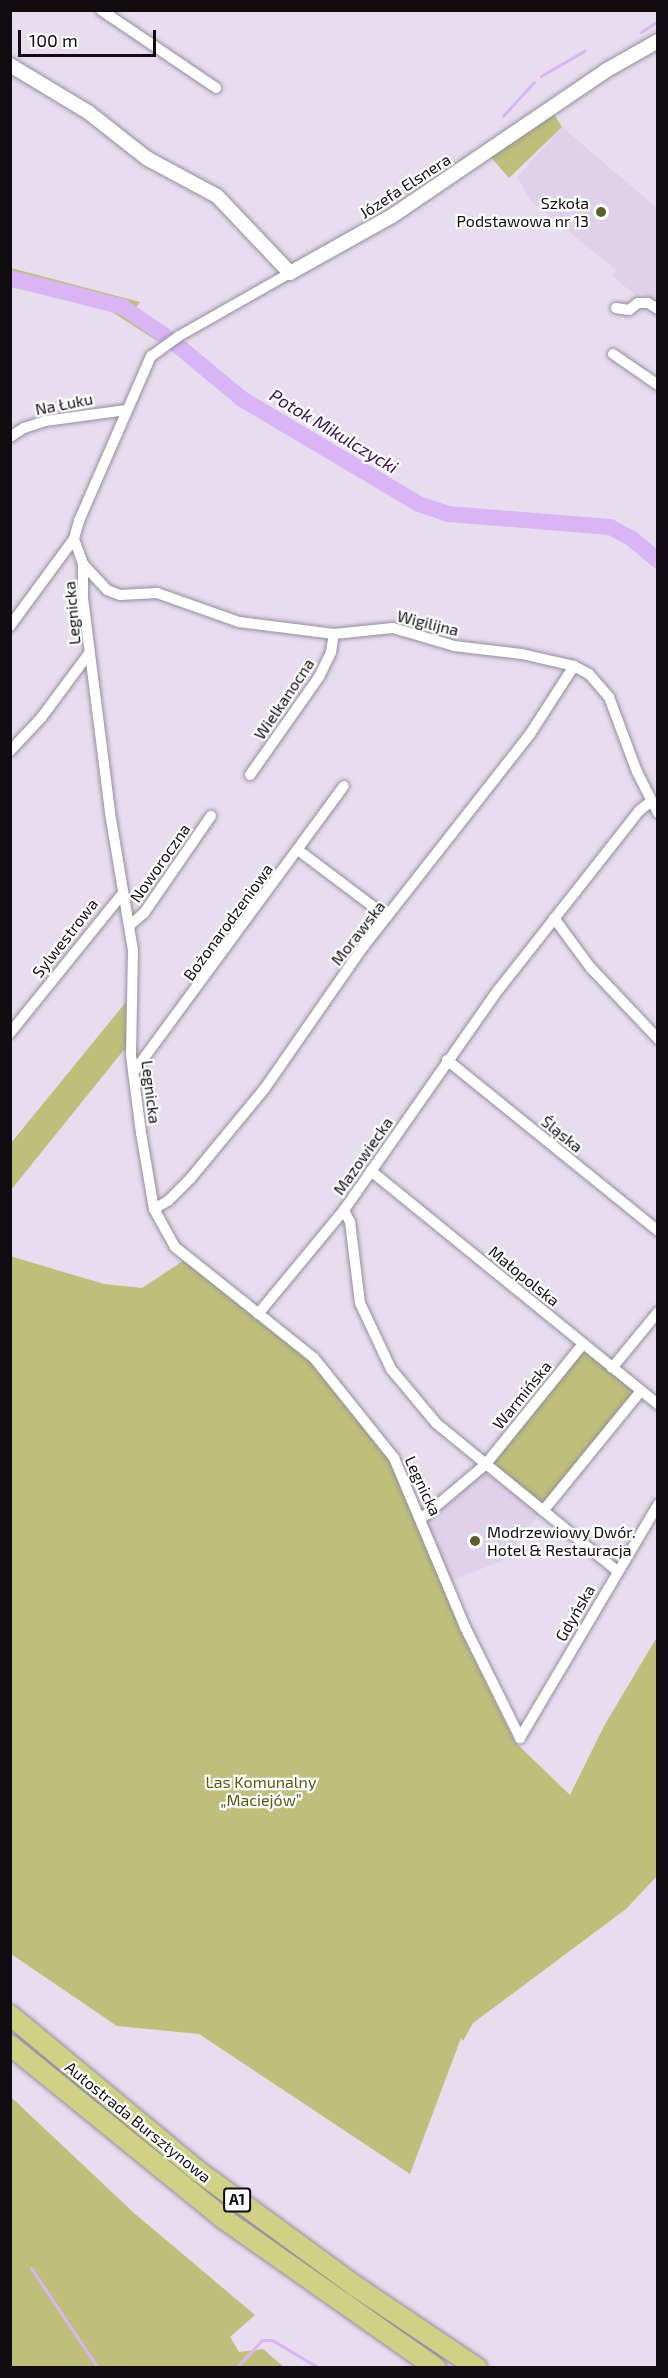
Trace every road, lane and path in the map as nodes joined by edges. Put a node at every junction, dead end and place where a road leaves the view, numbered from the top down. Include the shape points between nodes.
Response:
1 (101, 10) edge
2 (657, 41) edge
3 (10, 65) edge
4 (216, 88) dead end
5 (290, 273) junction
6 (616, 308) dead end
7 (657, 309) edge
8 (613, 354) dead end
9 (657, 385) edge
10 (126, 410) junction
11 (10, 437) edge
12 (74, 539) junction
13 (83, 564) junction
14 (10, 626) edge
15 (334, 634) junction
16 (90, 652) junction
17 (574, 666) junction
18 (10, 751) edge
19 (249, 775) dead end
20 (344, 786) dead end
21 (650, 802) junction
22 (657, 813) edge
23 (211, 816) dead end
24 (298, 850) junction
25 (123, 893) junction
26 (387, 917) junction
27 (554, 918) junction
28 (130, 925) junction
29 (10, 1033) edge
30 (657, 1039) edge
31 (447, 1060) junction
32 (133, 1073) junction
33 (371, 1171) junction
34 (154, 1209) junction
35 (344, 1210) junction
36 (657, 1232) edge
37 (657, 1312) edge
38 (258, 1314) junction
39 (583, 1344) junction
40 (612, 1368) junction
41 (641, 1391) junction
42 (657, 1404) edge
43 (486, 1465) junction
44 (657, 1504) edge
45 (543, 1511) junction
46 (422, 1518) junction
47 (616, 1570) junction
48 (520, 1738) joint
49 (10, 2015) edge
50 (10, 2045) edge
51 (436, 2367) edge
52 (477, 2367) edge

1 - 4 street
2 - 5 street, Józefa Elsnera via 607,70 392,216
3 - 5 street via 88,112 148,159 217,196
5 - 10 street, Józefa Elsnera via 162,346 151,356 138,379
6 - 7 street via 629,310 638,303 648,303
8 - 9 street
10 - 11 street, Na Łuku via 45,421
10 - 12 street
12 - 13 street, Legnicka
12 - 14 street
13 - 15 street, Wigilijna via 107,590 120,595 157,593 239,622
13 - 16 street, Legnicka
15 - 17 street, Wigilijna via 393,628 454,646 522,654
15 - 19 street, Wielkanocna via 331,652 319,677
16 - 18 street via 41,718
16 - 25 street, Legnicka
17 - 21 street, Wigilijna via 589,674 609,697
17 - 26 street, Morawska via 530,734
20 - 24 street, Bożonarodzeniowa
21 - 22 street, Wigilijna
21 - 27 street, Mazowiecka
23 - 28 street, Noworoczna via 144,913
24 - 26 street
24 - 32 street, Bożonarodzeniowa via 142,1066
25 - 28 street, Legnicka
25 - 29 street, Sylwestrowa
26 - 34 street, Morawska via 265,1088 190,1179
27 - 30 street via 590,967
27 - 31 street, Mazowiecka
28 - 32 street, Legnicka
31 - 33 street, Mazowiecka
31 - 36 street, Śląska
32 - 34 street, Legnicka
33 - 35 street, Mazowiecka
33 - 39 street, Małopolska
34 - 38 street, Legnicka via 165,1233 186,1258
35 - 38 street
35 - 43 street, Mazowiecka via 350,1222 360,1302 391,1369 436,1423
37 - 40 street
38 - 46 street, Legnicka via 314,1358 394,1458
39 - 40 street, Małopolska
39 - 43 street, Warmińska
40 - 41 street, Małopolska
41 - 42 street, Małopolska
41 - 45 street
43 - 45 street, Mazowiecka
43 - 46 street, Warmińska
44 - 47 street, Gdyńska
45 - 47 street, Mazowiecka
46 - 48 street, Legnicka via 465,1626
47 - 48 street, Gdyńska
49 - 52 highway, Autostrada Bursztynowa / A1 via 198,2171 355,2286
50 - 51 highway, Autostrada Bursztynowa / A1 via 234,2226

